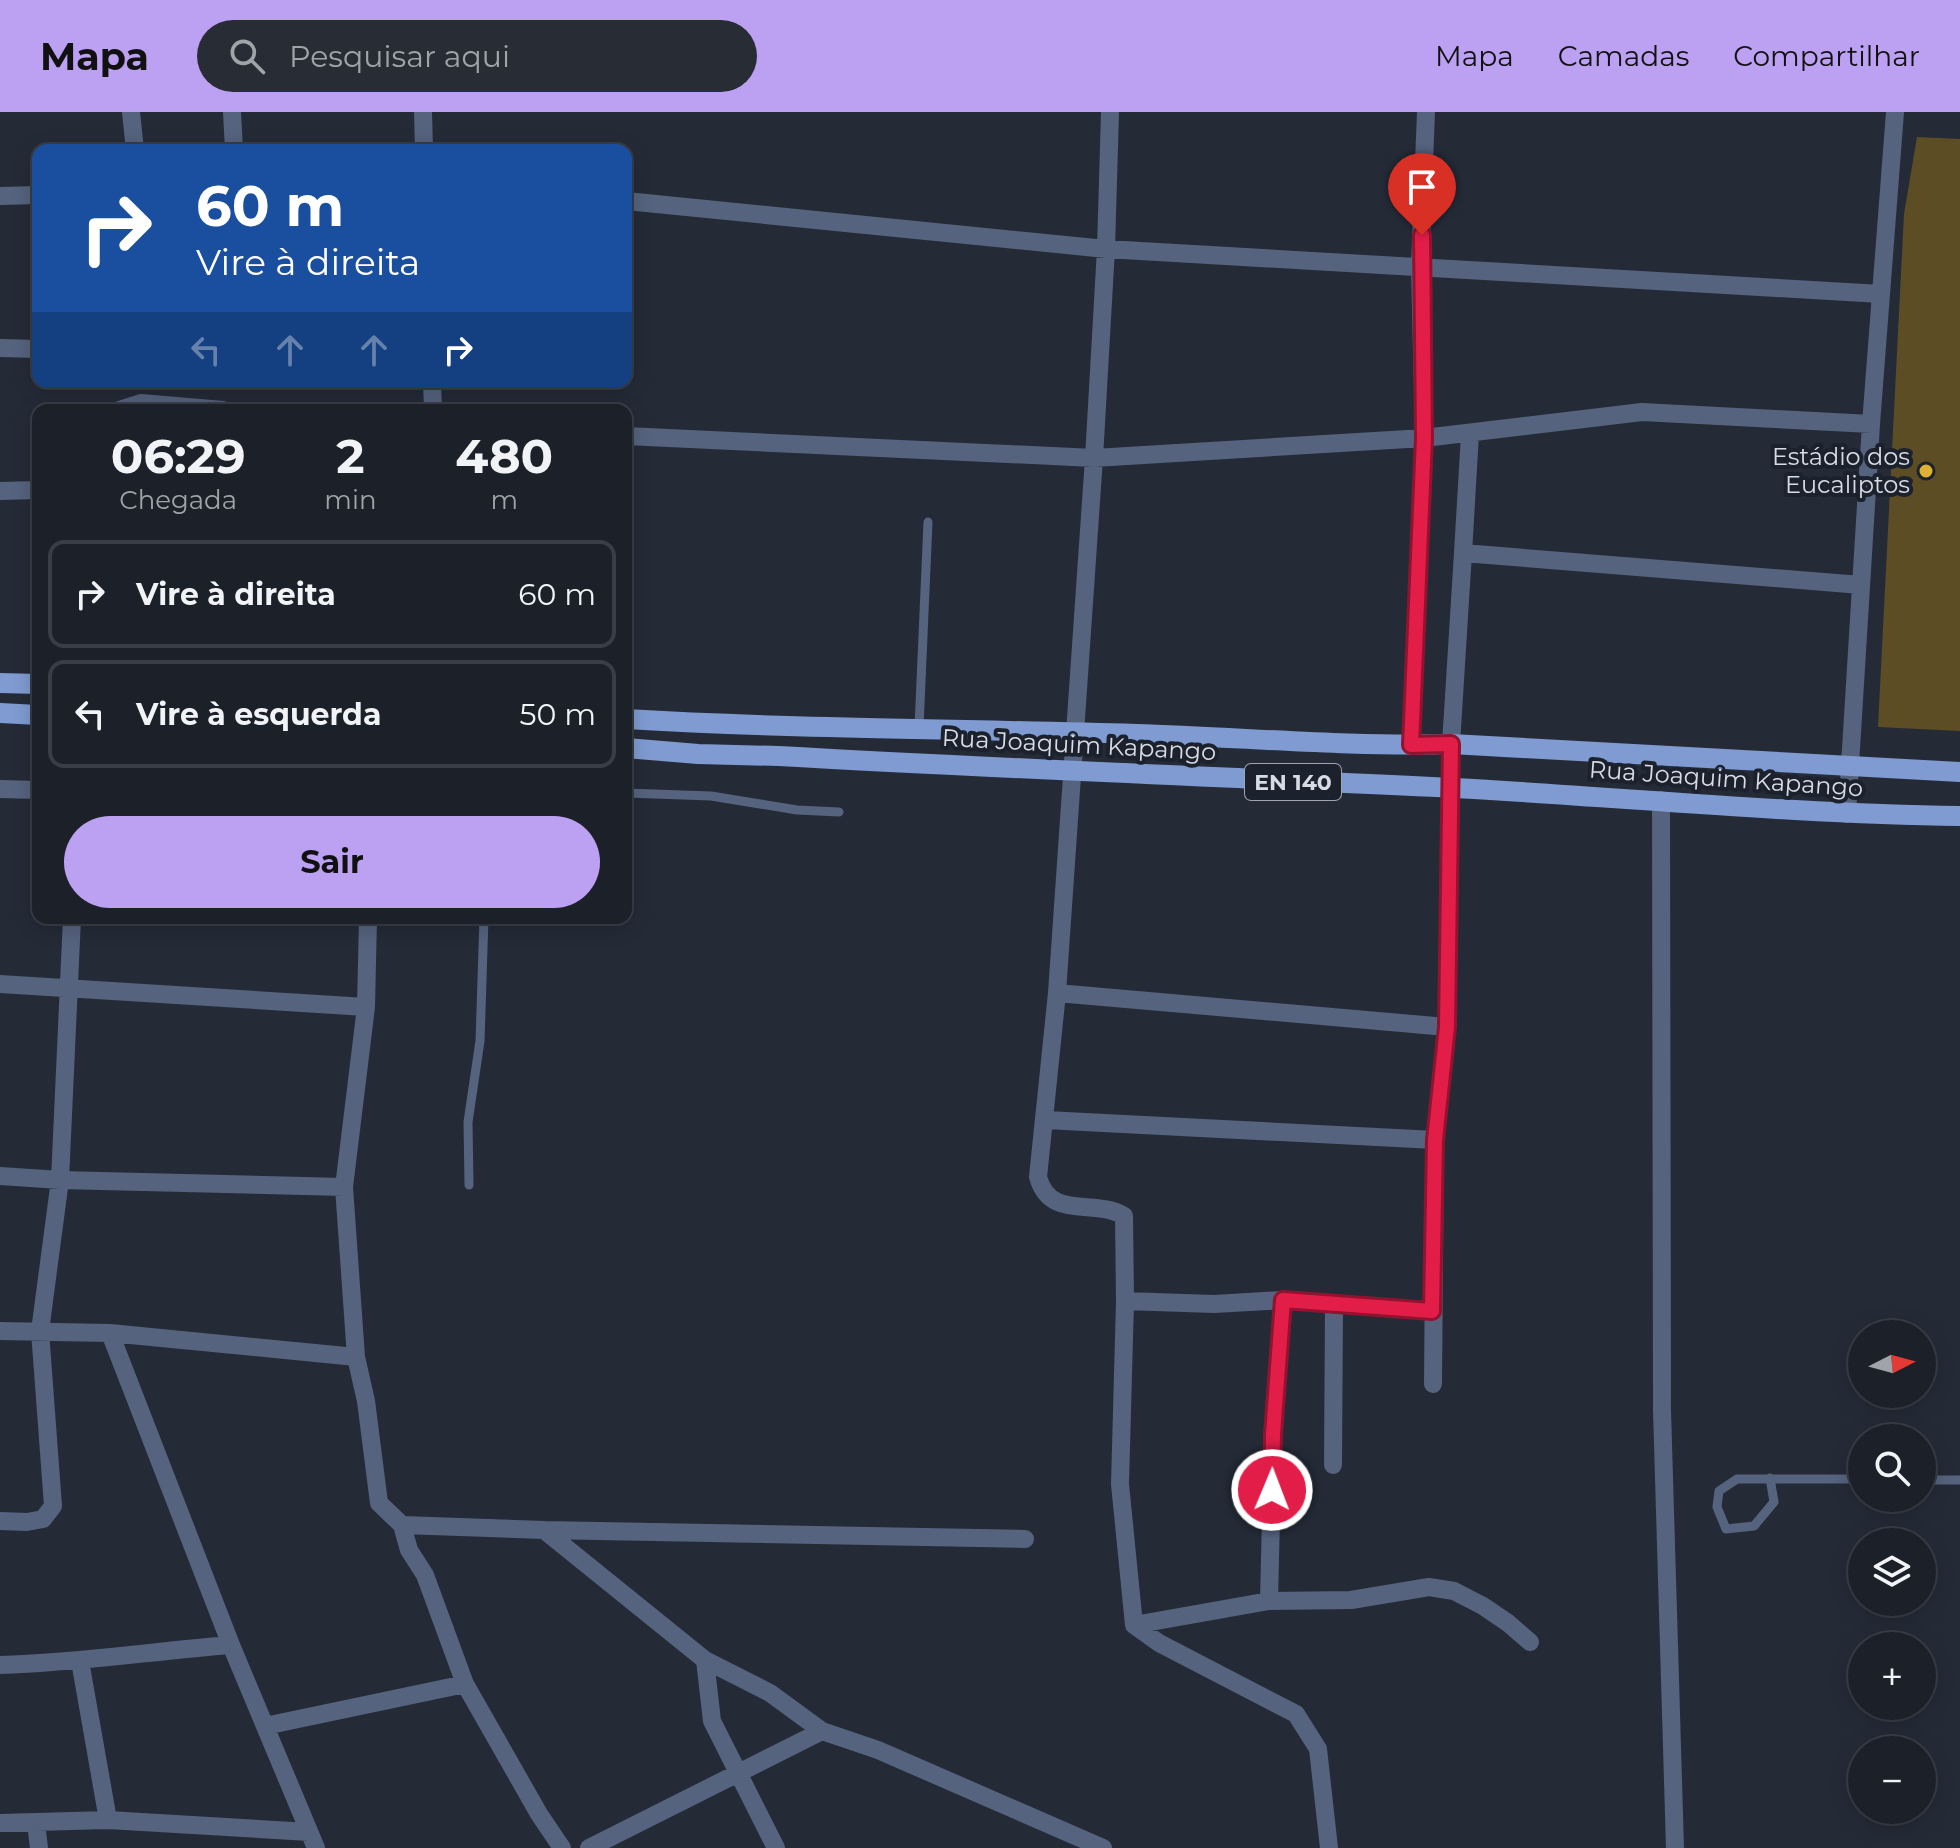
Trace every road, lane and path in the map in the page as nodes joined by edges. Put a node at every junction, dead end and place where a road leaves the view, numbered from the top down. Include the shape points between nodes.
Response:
1 (131, 112) edge
2 (232, 112) edge
3 (423, 112) edge
4 (1110, 112) edge
5 (1426, 112) edge
6 (1895, 112) edge
7 (134, 144) edge
8 (234, 144) edge
9 (424, 144) edge
10 (32, 195) edge
11 (0, 196) edge
12 (632, 202) edge
13 (1106, 249) junction
14 (1420, 266) junction
15 (1881, 294) junction
16 (0, 348) edge
17 (32, 349) edge
18 (1871, 424) junction
19 (1470, 434) junction
20 (632, 436) edge
21 (1424, 438) junction
22 (1094, 458) junction
23 (32, 490) edge
24 (0, 491) edge
25 (928, 522) dead end
26 (1463, 553) junction
27 (1861, 585) junction
28 (0, 683) edge
29 (32, 684) edge
30 (0, 713) edge
31 (32, 715) edge
32 (632, 719) edge
33 (919, 727) junction
34 (1074, 733) junction
35 (1451, 744) junction
36 (1411, 745) junction
37 (632, 748) edge
38 (1852, 765) junction
39 (1073, 770) junction
40 (1960, 772) edge
41 (1450, 788) junction
42 (0, 789) edge
43 (32, 790) edge
44 (632, 793) edge
45 (1661, 800) junction
46 (839, 812) dead end
47 (1847, 814) junction
48 (1960, 816) edge
49 (72, 924) edge
50 (368, 924) edge
51 (484, 924) edge
52 (0, 984) edge
53 (67, 989) junction
54 (1057, 993) junction
55 (366, 1007) junction
56 (1447, 1027) junction
57 (1046, 1120) junction
58 (1435, 1140) junction
59 (0, 1176) edge
60 (60, 1180) junction
61 (469, 1185) dead end
62 (344, 1187) junction
63 (1283, 1300) junction
64 (1125, 1301) junction
65 (1334, 1306) junction
66 (1432, 1311) junction
67 (0, 1331) edge
68 (40, 1331) junction
69 (110, 1333) junction
70 (356, 1357) junction
71 (1433, 1384) dead end
72 (1333, 1465) dead end
73 (1770, 1478) junction
74 (1848, 1479) edge
75 (1936, 1480) edge
76 (1960, 1480) edge
77 (0, 1521) edge
78 (402, 1525) junction
79 (544, 1530) junction
80 (1025, 1539) dead end
81 (1269, 1601) junction
82 (1134, 1625) junction
83 (1530, 1642) dead end
84 (231, 1645) junction
85 (705, 1660) junction
86 (80, 1661) junction
87 (0, 1665) edge
88 (465, 1684) junction
89 (265, 1726) junction
90 (822, 1731) junction
91 (737, 1772) junction
92 (108, 1820) junction
93 (0, 1823) edge
94 (36, 1823) junction
95 (312, 1840) edge
96 (39, 1848) edge
97 (562, 1848) edge
98 (589, 1848) edge
99 (776, 1848) edge
100 (1103, 1848) edge
101 (1329, 1848) edge
102 (1675, 1848) edge

1 - 7 street
2 - 8 street
3 - 9 street
4 - 13 street
5 - 14 street
6 - 15 street
10 - 11 street
12 - 13 street
13 - 14 street
13 - 22 street
14 - 15 street
14 - 21 street
15 - 18 street
16 - 17 street
18 - 19 street via 1642,412
18 - 27 street
19 - 21 street
19 - 26 street
20 - 22 street
21 - 22 street
21 - 36 street
22 - 34 street
23 - 24 street
25 - 33 lane
26 - 27 street
26 - 35 street
27 - 38 street
28 - 29 main road
30 - 31 main road
32 - 33 main road, Rua Joaquim Kapango / EN 140
33 - 34 main road, Rua Joaquim Kapango / EN 140
34 - 36 main road, Rua Joaquim Kapango / EN 140
34 - 39 street
35 - 36 main road, Rua Joaquim Kapango / EN 140
35 - 38 main road, Rua Joaquim Kapango / EN 140
35 - 41 street
37 - 39 main road, Rua Joaquim Kapango / EN 140
38 - 40 main road, Rua Joaquim Kapango / EN 140
38 - 47 street
39 - 41 main road, Rua Joaquim Kapango / EN 140
39 - 54 street
41 - 45 main road, Rua Joaquim Kapango / EN 140
41 - 56 street
42 - 43 street
44 - 46 lane via 711,796
45 - 47 main road, Rua Joaquim Kapango / EN 140
45 - 102 street via 1662,1410
47 - 48 main road, Rua Joaquim Kapango / EN 140
49 - 53 street
50 - 55 street
51 - 61 lane via 480,1041 468,1122
52 - 53 street
53 - 55 street
53 - 60 street
54 - 56 street
54 - 57 street
55 - 62 street
56 - 58 street
57 - 58 street
57 - 64 street via 1038,1177 1048,1197 1124,1216
58 - 66 street
59 - 60 street
60 - 62 street
60 - 68 street
62 - 70 street
63 - 64 street
63 - 65 street
63 - 81 street
64 - 82 street via 1120,1484
65 - 66 street
65 - 72 street
66 - 71 street
67 - 68 street
68 - 69 street
68 - 77 street via 53,1506 43,1519
69 - 70 street
69 - 84 street
70 - 78 street via 379,1503
73 - 73 lane via 1737,1479 1719,1491 1717,1507 1726,1529 1754,1526 1774,1502
73 - 74 lane
75 - 76 lane
78 - 79 street
78 - 88 street
79 - 80 street
79 - 85 street
81 - 82 street
81 - 83 street via 1351,1600 1429,1587 1454,1591 1483,1606
82 - 101 street via 1296,1714 1318,1749
84 - 86 street
84 - 89 street
85 - 90 street via 770,1693
85 - 91 street via 712,1721
86 - 87 street
86 - 92 street
88 - 89 street
88 - 97 street
89 - 95 street
90 - 91 street
90 - 100 street
91 - 98 street
91 - 99 street
92 - 94 street
92 - 95 street
93 - 94 street
94 - 96 street

